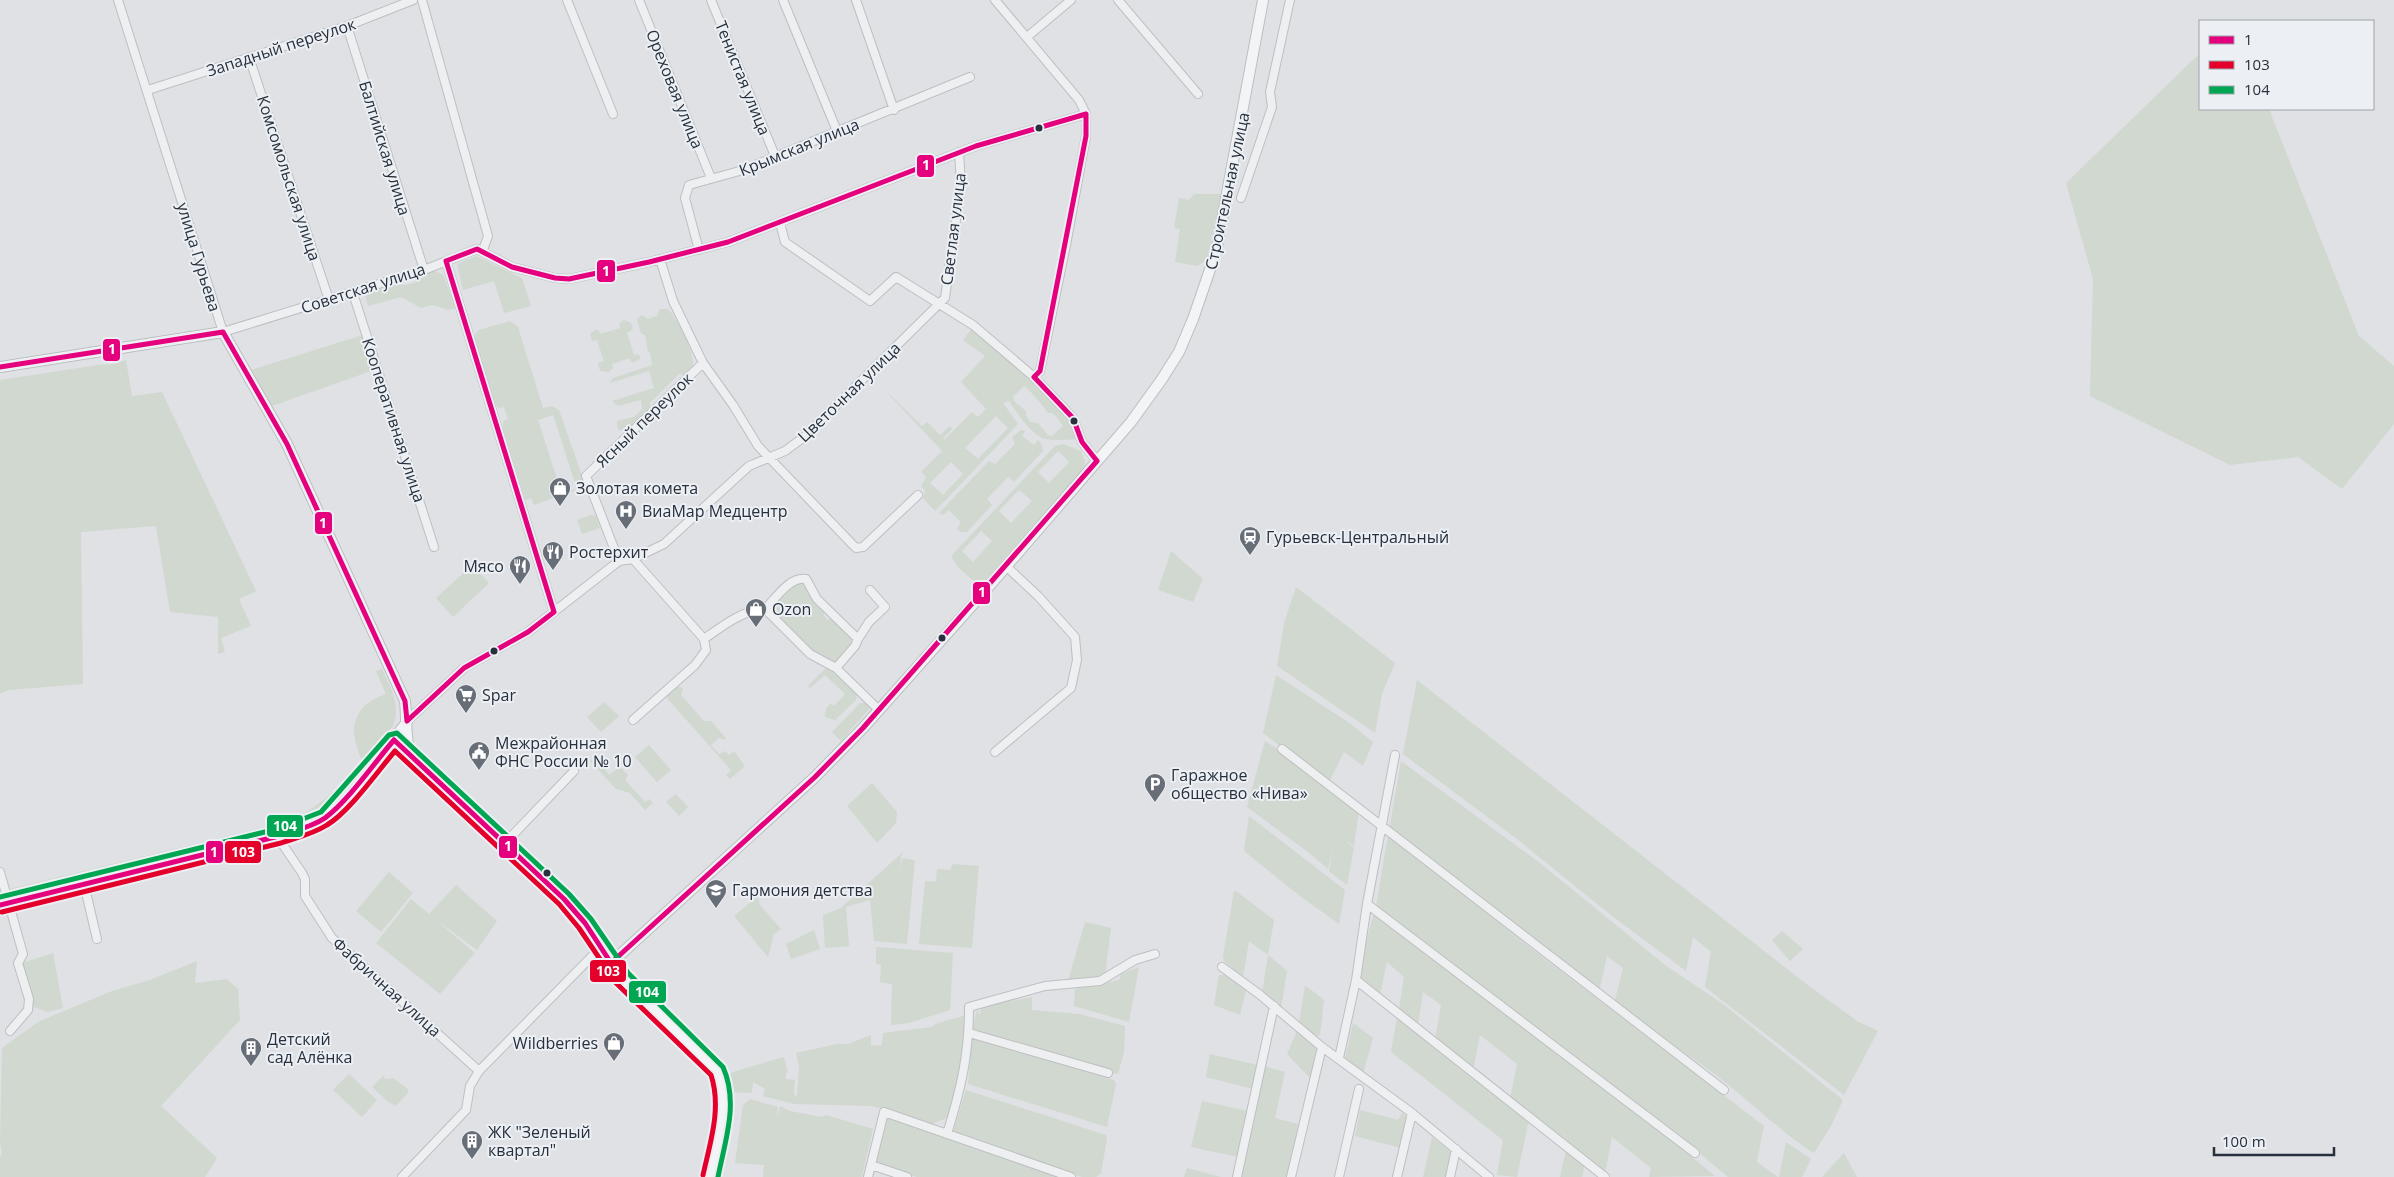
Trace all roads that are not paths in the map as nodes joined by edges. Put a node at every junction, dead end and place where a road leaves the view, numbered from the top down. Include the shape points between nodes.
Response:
1 (118, 0) edge
2 (413, 0) edge
3 (422, 0) edge
4 (567, 0) edge
5 (640, 0) edge
6 (711, 0) edge
7 (782, 0) edge
8 (856, 0) edge
9 (995, 0) edge
10 (1071, 0) edge
11 (1118, 0) edge
12 (1263, 0) edge
13 (1290, 0) edge
14 (347, 26) junction
15 (1027, 37) junction
16 (249, 57) junction
17 (970, 77) dead end
18 (148, 90) junction
19 (1198, 94) dead end
20 (894, 110) junction
21 (613, 114) dead end
22 (1086, 114) junction
23 (837, 131) junction
24 (959, 152) junction
25 (775, 156) junction
26 (711, 178) junction
27 (1241, 198) dead end
28 (780, 223) junction
29 (482, 250) junction
30 (699, 250) junction
31 (660, 260) junction
32 (446, 261) junction
33 (424, 270) junction
34 (353, 292) junction
35 (329, 300) junction
36 (940, 303) junction
37 (224, 332) junction
38 (703, 364) junction
39 (0, 367) edge
40 (1034, 377) junction
41 (767, 456) junction
42 (1097, 461) junction
43 (918, 495) dead end
44 (434, 547) dead end
45 (633, 560) junction
46 (619, 562) junction
47 (1007, 567) junction
48 (870, 590) dead end
49 (765, 609) junction
50 (554, 612) junction
51 (704, 639) junction
52 (858, 639) junction
53 (836, 668) junction
54 (879, 710) junction
55 (633, 720) dead end
56 (407, 721) junction
57 (394, 740) junction
58 (1282, 749) dead end
59 (995, 752) dead end
60 (410, 755) junction
61 (1395, 755) dead end
62 (574, 771) dead end
63 (1380, 826) junction
64 (279, 836) dead end
65 (505, 844) junction
66 (0, 872) edge
67 (84, 884) dead end
68 (1367, 904) junction
69 (97, 939) dead end
70 (600, 948) junction
71 (1156, 954) dead end
72 (611, 963) junction
73 (1222, 967) dead end
74 (1356, 980) junction
75 (1274, 1006) junction
76 (10, 1031) dead end
77 (969, 1033) junction
78 (1322, 1047) junction
79 (1339, 1058) junction
80 (479, 1071) junction
81 (1108, 1073) dead end
82 (1358, 1089) dead end
83 (1724, 1090) dead end
84 (1412, 1113) junction
85 (947, 1134) junction
86 (1456, 1149) junction
87 (1695, 1153) dead end
88 (871, 1165) junction
89 (402, 1177) edge
90 (710, 1177) edge
91 (868, 1177) edge
92 (908, 1177) edge
93 (1071, 1177) edge
94 (1237, 1177) edge
95 (1291, 1177) edge
96 (1339, 1177) edge
97 (1397, 1177) edge
98 (1450, 1177) edge
99 (1489, 1177) edge
100 (1605, 1177) edge

1 - 18 street, улица Гурьева
2 - 14 street, Западный переулок
3 - 29 street via 488,236
4 - 21 street
5 - 26 street, Ореховая улица
6 - 25 street, Тенистая улица
7 - 23 street
8 - 20 street
9 - 15 street
10 - 15 street
11 - 19 street
12 - 42 main road, Строительная улица via 1220,233 1206,287 1179,352 1166,373 1131,422
13 - 27 street via 1270,92 1272,107
14 - 16 street, Западный переулок
14 - 33 street, Балтийская улица
15 - 22 street via 1079,100
16 - 18 street, Западный переулок
16 - 35 street, Комсомольская улица
17 - 20 street, Крымская улица
18 - 37 street, улица Гурьева
20 - 23 street, Крымская улица
22 - 24 street
22 - 40 street via 1086,136 1066,245 1040,371
23 - 25 street, Крымская улица
24 - 28 street
24 - 36 street, Светлая улица via 961,184 945,298
25 - 26 street, Крымская улица via 743,170
26 - 30 street, Крымская улица via 689,185 685,198
28 - 30 street
28 - 36 street via 785,242 870,301 896,277
29 - 31 street via 512,268 569,279
29 - 32 street, Советская улица
30 - 31 street
31 - 38 street via 673,301
32 - 33 street, Советская улица
32 - 50 street
33 - 34 street, Советская улица
34 - 35 street, Советская улица
34 - 44 street, Кооперативная улица
35 - 37 street, Советская улица
36 - 40 street via 972,325
36 - 41 street, Цветочная улица via 804,437 785,451
37 - 39 main road, Советская улица
37 - 56 main road, улица Гурьева via 287,444 319,511 405,701
38 - 41 street
38 - 46 street, Ясный переулок via 586,476
40 - 42 street via 1073,418 1082,442
41 - 43 street via 856,548 863,547
41 - 45 street, Цветочная улица via 749,466 664,544
42 - 47 main road, Строительная улица
45 - 46 street, Цветочная улица
45 - 51 street
46 - 50 street
47 - 54 main road, Строительная улица
47 - 59 street via 1075,637 1077,660 1071,688
48 - 52 street via 885,607 869,622
49 - 51 street via 738,616
49 - 52 street via 792,582 806,579 817,599
49 - 53 street via 810,654
50 - 56 street via 528,632 464,668
51 - 55 street via 706,650 695,665
52 - 53 street
53 - 54 street
54 - 72 main road, Строительная улица via 815,778
56 - 57 main road
56 - 60 main road, улица Гурьева via 405,737
57 - 60 main road
57 - 60 main road via 379,757 397,752
58 - 63 street
60 - 65 main road
61 - 63 street
62 - 65 street
63 - 68 street
63 - 83 street
64 - 80 street, Фабричная улица via 305,879 305,896 332,938
65 - 70 main road via 572,907
66 - 76 street via 23,954 18,963 29,999 28,1010
67 - 69 street
68 - 74 street
68 - 87 street
70 - 72 main road
70 - 80 street
71 - 77 street via 1135,960 1100,981 1045,986 969,1007
72 - 90 main road via 622,978 708,1061 721,1080 723,1109
73 - 75 street
74 - 79 street
74 - 100 street
75 - 78 street
75 - 94 street
77 - 81 street
77 - 85 street via 962,1086
78 - 79 street
78 - 95 street
79 - 84 street
80 - 89 street via 470,1086 466,1110
82 - 96 street
84 - 86 street
84 - 97 street
85 - 88 street via 884,1112
85 - 93 street
86 - 98 street
86 - 99 street
88 - 91 street
88 - 92 street

